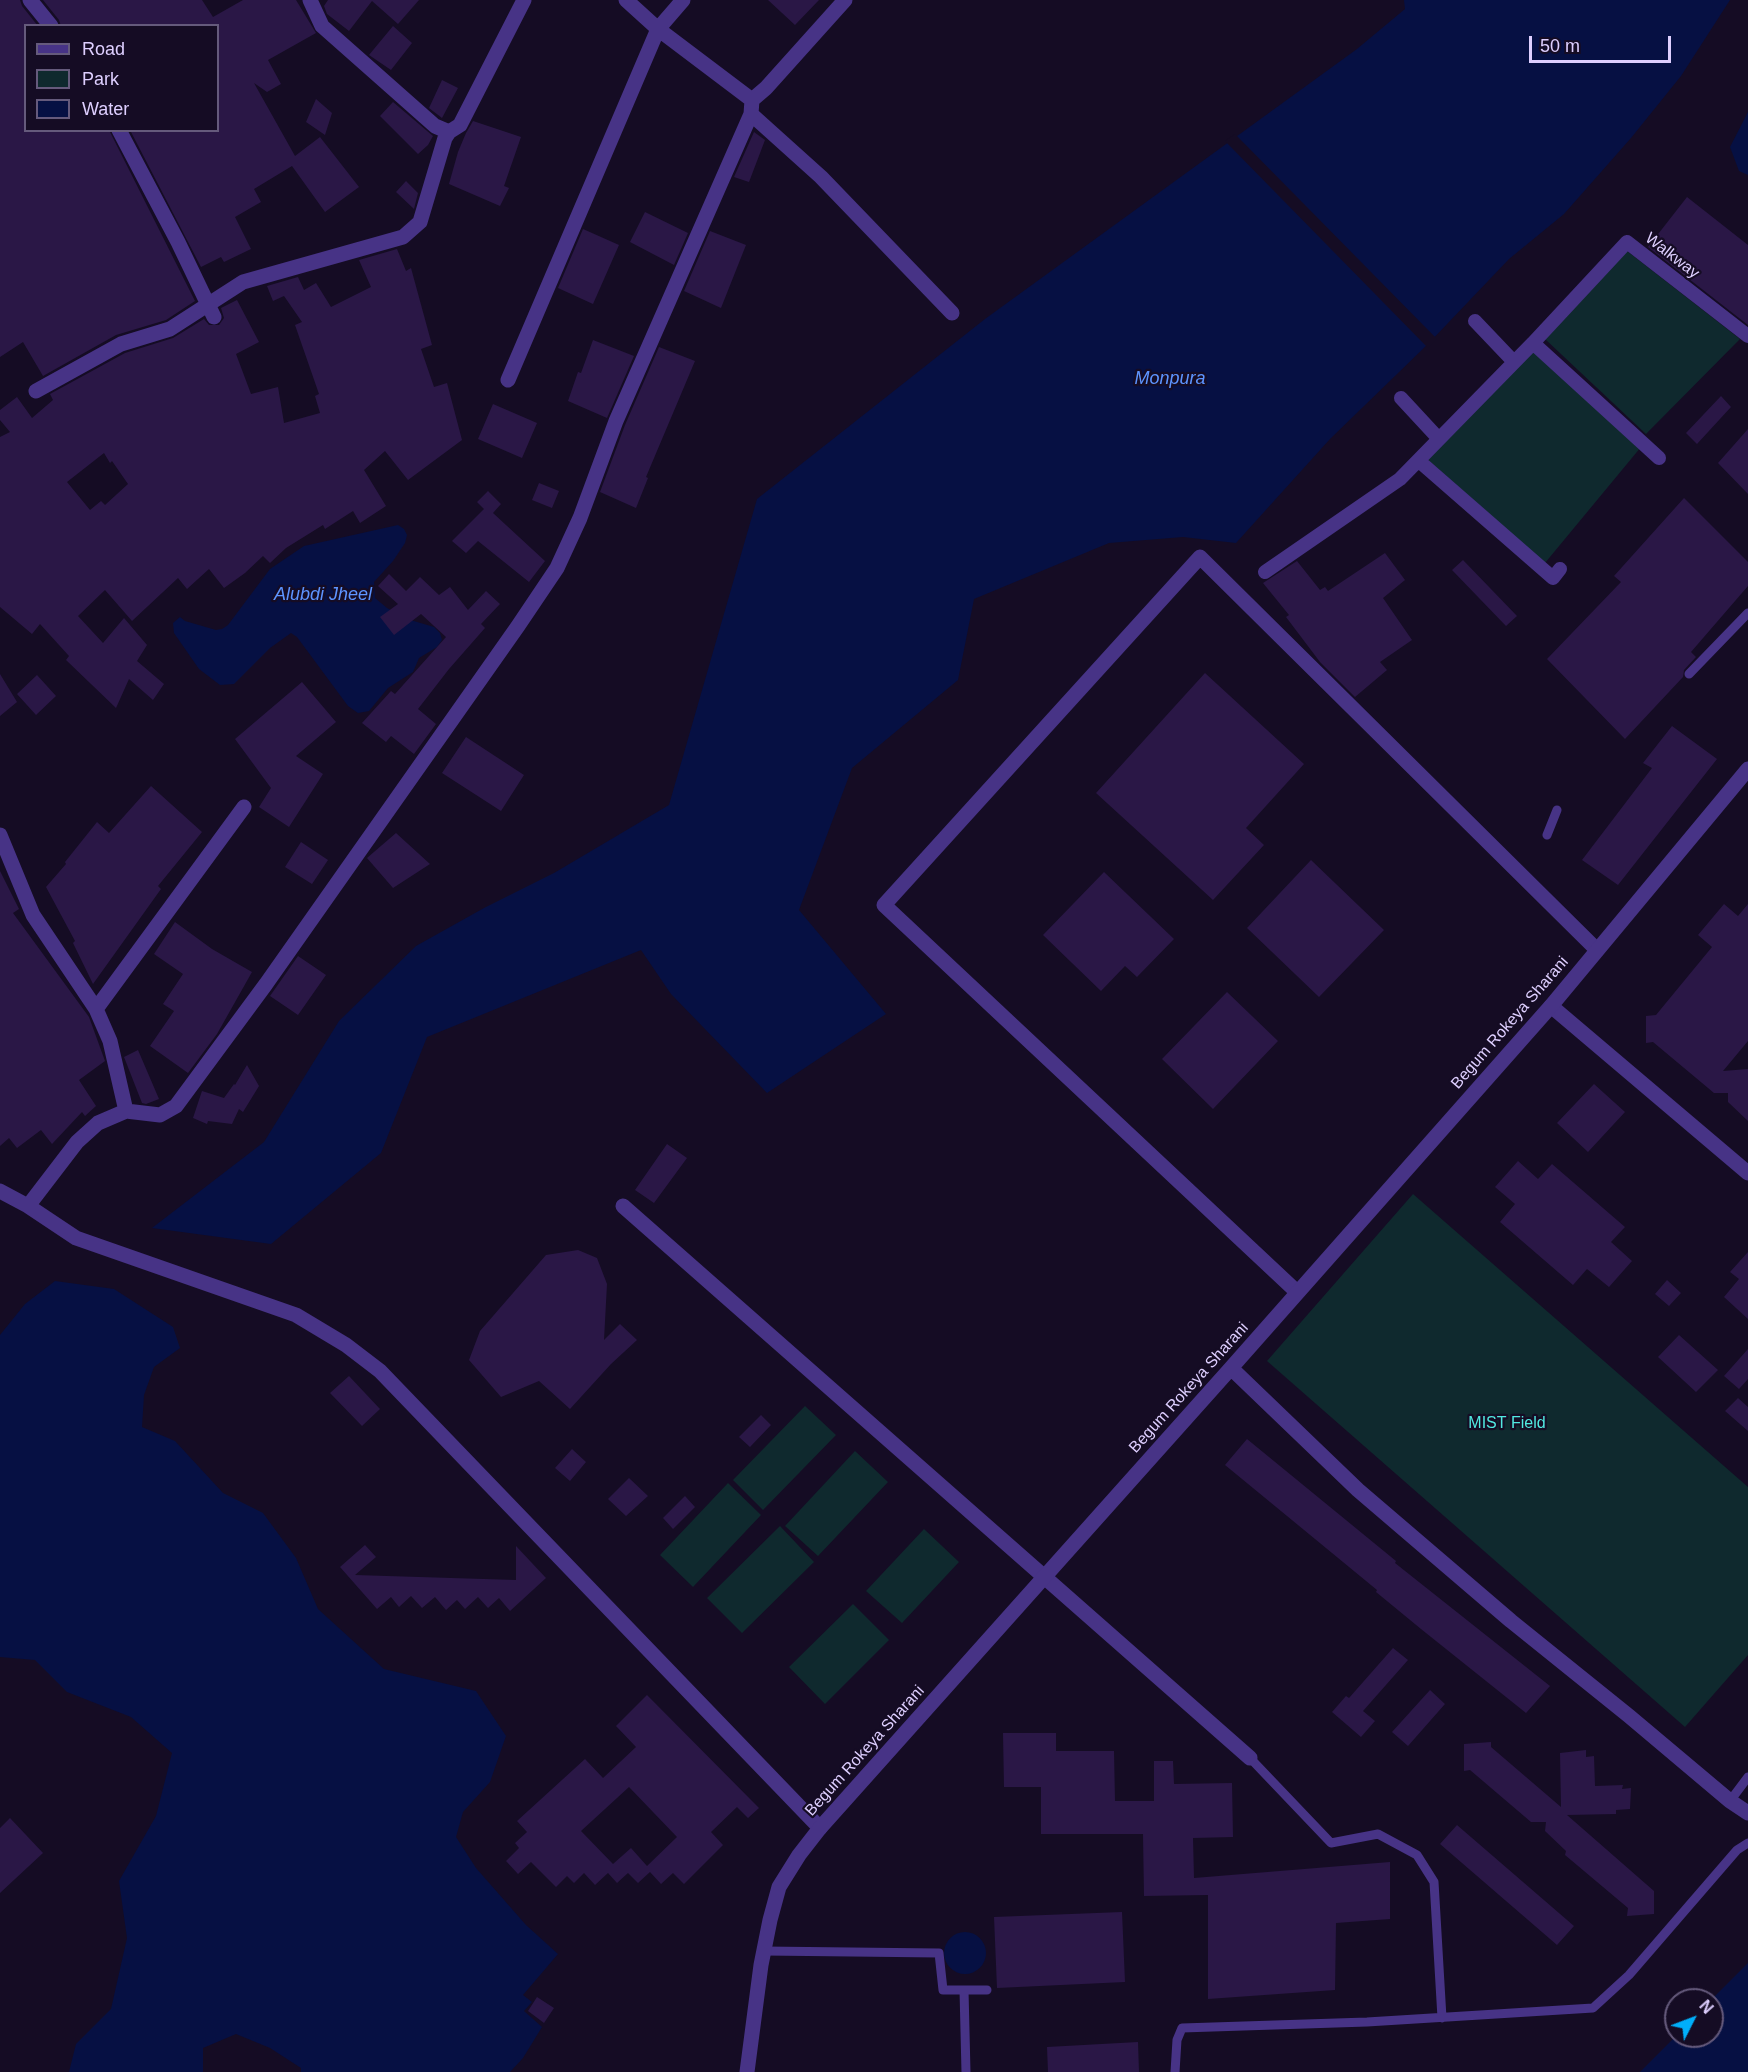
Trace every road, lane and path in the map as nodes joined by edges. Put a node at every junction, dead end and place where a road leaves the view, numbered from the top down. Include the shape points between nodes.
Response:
1 (30, 0) edge
2 (310, 0) edge
3 (524, 0) edge
4 (626, 0) edge
5 (683, 0) edge
6 (845, 0) edge
7 (49, 24) edge
8 (658, 29) junction
9 (751, 107) junction
10 (120, 132) edge
11 (449, 132) junction
12 (212, 311) junction
13 (952, 314) dead end
14 (1475, 321) dead end
15 (1748, 336) edge
16 (1533, 343) junction
17 (1514, 362) junction
18 (508, 380) dead end
19 (36, 391) dead end
20 (1401, 398) dead end
21 (1439, 439) junction
22 (1659, 458) dead end
23 (1419, 461) junction
24 (1560, 569) dead end
25 (1265, 572) dead end
26 (1748, 613) edge
27 (1689, 674) dead end
28 (1748, 770) edge
29 (244, 807) dead end
30 (1557, 810) dead end
31 (0, 835) edge
32 (1547, 835) dead end
33 (1597, 950) junction
34 (1551, 1006) junction
35 (96, 1009) junction
36 (126, 1111) junction
37 (1748, 1173) edge
38 (0, 1191) edge
39 (28, 1206) junction
40 (623, 1206) dead end
41 (1297, 1292) junction
42 (1231, 1368) junction
43 (1044, 1577) junction
44 (1250, 1758) joint
45 (1748, 1777) edge
46 (1730, 1801) junction
47 (1748, 1813) edge
48 (820, 1828) junction
49 (1748, 1843) edge
50 (764, 1951) junction
51 (964, 1990) junction
52 (987, 1990) dead end
53 (1442, 2018) junction
54 (747, 2072) edge
55 (966, 2072) edge
56 (1175, 2072) edge

1 - 7 street
2 - 11 street via 322,26 435,126
3 - 11 street via 460,125
4 - 8 street
5 - 8 street
6 - 9 street
8 - 9 street
8 - 18 street
9 - 13 street
9 - 36 street via 557,568 176,1106 160,1115
10 - 12 street
11 - 12 street via 420,222 403,237 243,282
12 - 19 street via 121,344
14 - 17 street
15 - 16 street, Walkway via 1627,242
16 - 17 street, Walkway
16 - 22 street
17 - 21 street, Walkway
20 - 21 street
21 - 23 street, Walkway
23 - 24 street via 1553,578
23 - 25 street, Walkway via 1401,479
26 - 27 lane
28 - 33 street, Begum Rokeya Sharani
29 - 35 street
30 - 32 lane
31 - 35 street via 33,915
33 - 34 street, Begum Rokeya Sharani
33 - 41 street via 1200,556 884,905
34 - 37 street
34 - 41 street, Begum Rokeya Sharani
35 - 36 street via 110,1041
36 - 39 street via 98,1124 77,1142
38 - 39 street
39 - 48 street via 76,1238 296,1315 380,1371
40 - 43 street
41 - 42 street, Begum Rokeya Sharani
42 - 43 street, Begum Rokeya Sharani
42 - 46 street via 1358,1490
43 - 44 street
43 - 48 street, Begum Rokeya Sharani
44 - 53 lane via 1331,1842 1378,1834 1417,1855 1434,1882
45 - 46 lane
46 - 47 street
48 - 50 street, Begum Rokeya Sharani via 779,1887
49 - 53 lane via 1737,1850 1629,1975 1593,2008
50 - 51 lane via 939,1953 943,1990
50 - 54 street, Begum Rokeya Sharani
51 - 52 lane
51 - 55 lane
53 - 56 lane via 1182,2028 1177,2040

